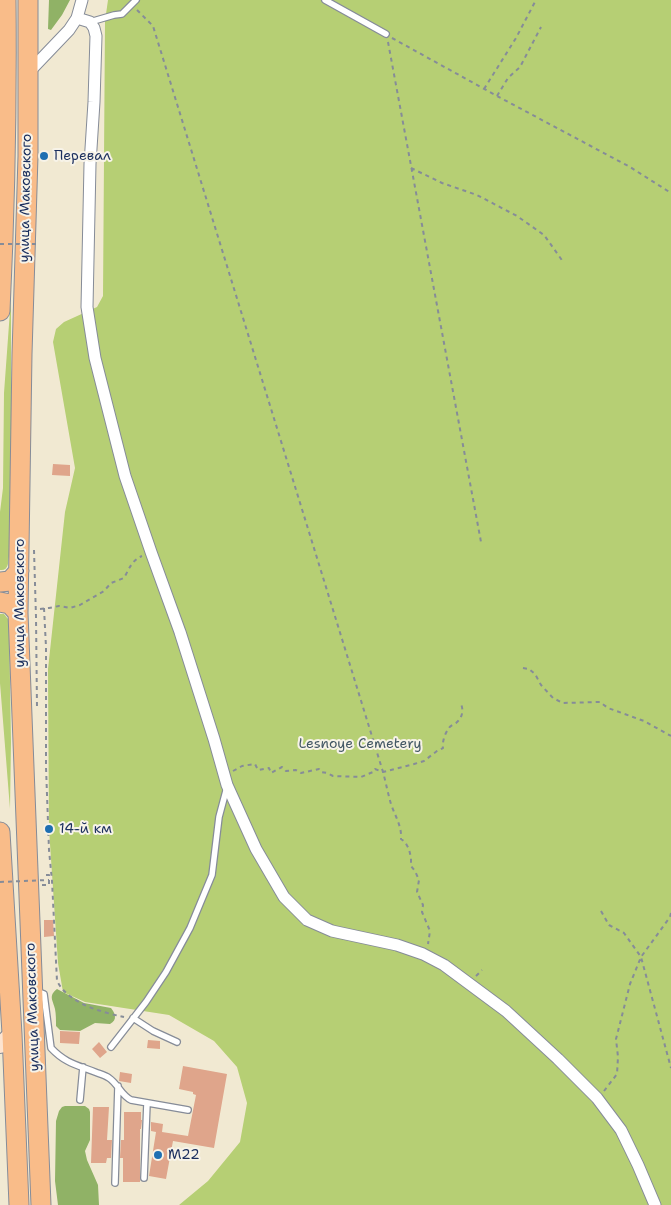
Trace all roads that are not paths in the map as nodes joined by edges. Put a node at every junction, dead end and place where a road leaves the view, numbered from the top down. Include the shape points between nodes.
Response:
1 (6, 0) edge
2 (28, 0) edge
3 (82, 0) edge
4 (325, 0) edge
5 (134, 2) edge
6 (77, 18) junction
7 (90, 22) junction
8 (386, 34) road end
9 (27, 74) junction
10 (0, 311) edge
11 (19, 572) junction
12 (0, 582) edge
13 (0, 602) edge
14 (18, 613) junction
15 (226, 780) junction
16 (0, 832) edge
17 (32, 990) junction
18 (132, 1018) junction
19 (6, 1038) edge
20 (177, 1042) dead end
21 (111, 1047) dead end
22 (83, 1067) junction
23 (118, 1086) junction
24 (80, 1100) dead end
25 (147, 1103) junction
26 (188, 1110) dead end
27 (144, 1178) dead end
28 (115, 1183) dead end
29 (19, 1205) edge
30 (41, 1205) edge
31 (655, 1205) edge

1 - 10 highway, улица Маковского
2 - 9 highway, улица Маковского
3 - 6 street
4 - 8 lane
5 - 7 lane via 122,14
6 - 7 street
6 - 9 street
7 - 15 street via 96,36 88,307 95,358 125,476 180,632
9 - 11 highway, улица Маковского
11 - 12 highway via 10,581
11 - 14 highway, улица Маковского
13 - 14 highway via 10,604
14 - 17 highway, улица Маковского
15 - 18 lane via 212,875 166,972
15 - 31 street via 256,849 284,897 307,920 332,932 396,945 444,964 506,1011 597,1098 621,1130
16 - 19 highway, улица Маковского
17 - 22 lane via 44,994 51,1048 66,1061
17 - 30 highway, улица Маковского
18 - 20 lane
18 - 21 lane
19 - 29 highway, улица Маковского
22 - 23 lane via 108,1076
22 - 24 lane
23 - 25 lane via 127,1098
23 - 28 lane
25 - 26 lane
25 - 27 lane

